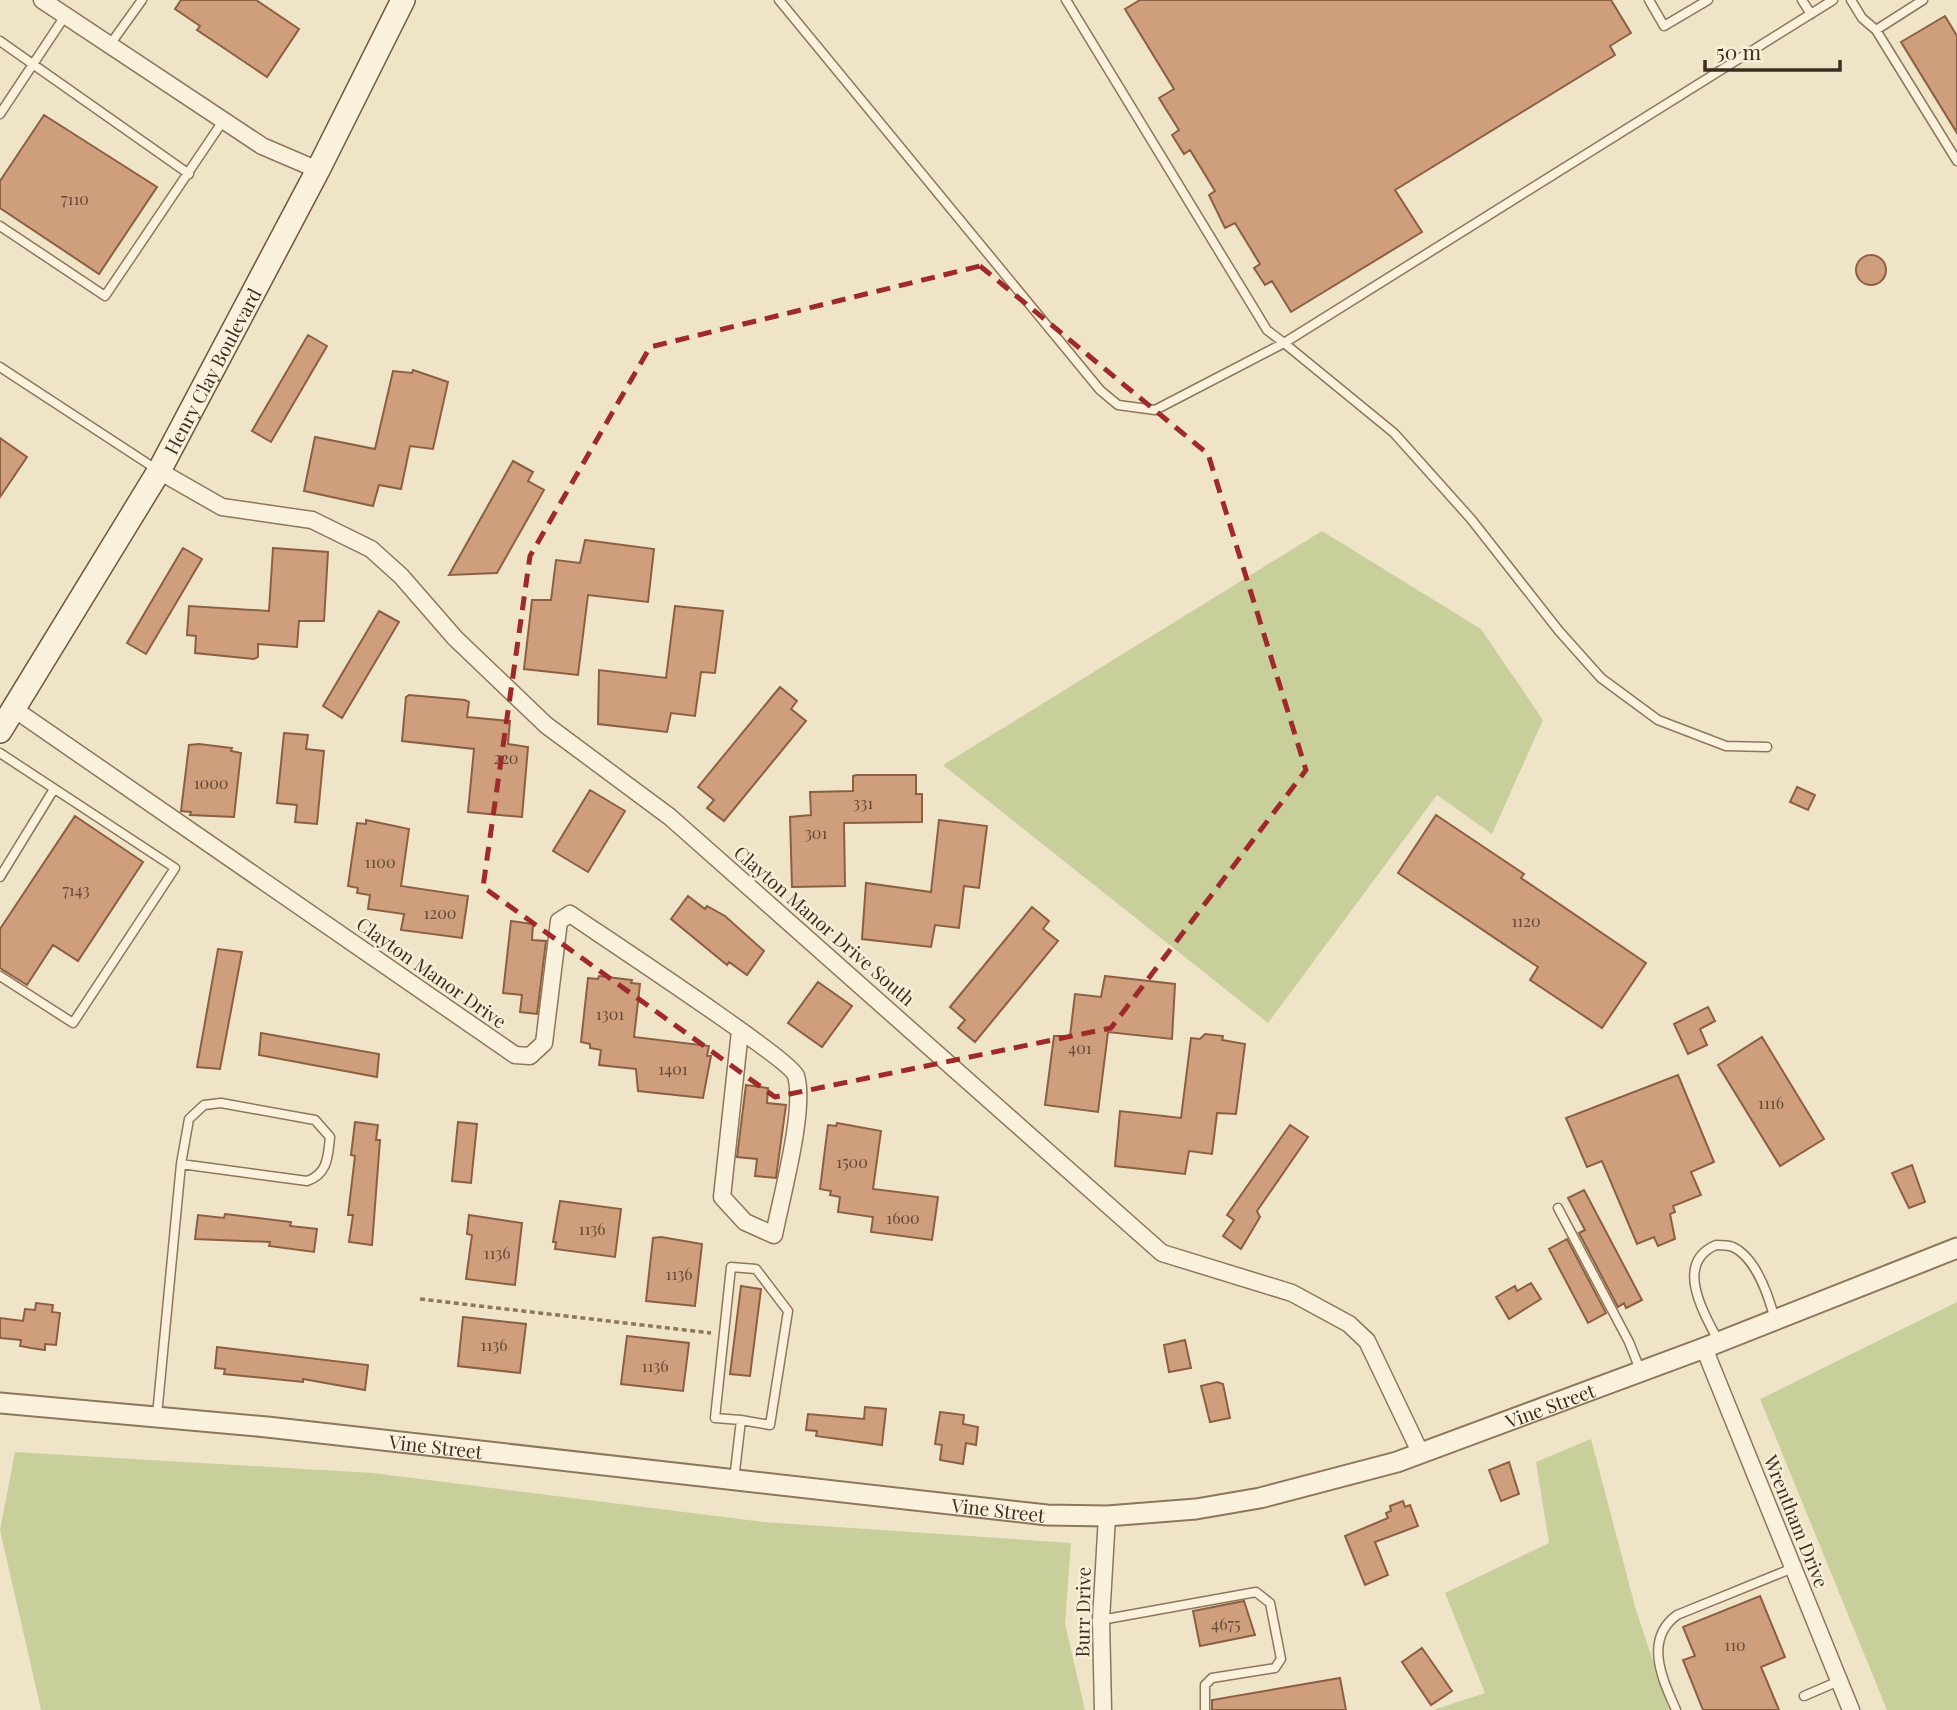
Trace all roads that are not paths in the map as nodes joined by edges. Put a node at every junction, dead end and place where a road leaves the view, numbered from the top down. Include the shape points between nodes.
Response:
1 (42, 0) edge
2 (142, 0) edge
3 (403, 0) edge
4 (779, 0) edge
5 (1066, 0) edge
6 (1649, 0) edge
7 (1802, 0) edge
8 (1833, 0) edge
9 (1851, 0) edge
10 (1923, 0) edge
11 (1704, 1) edge
12 (1811, 14) junction
13 (65, 16) junction
14 (1876, 30) junction
15 (0, 41) edge
16 (109, 46) junction
17 (34, 64) junction
18 (0, 114) edge
19 (223, 121) junction
20 (1957, 161) edge
21 (318, 170) junction
22 (189, 174) junction
23 (0, 226) edge
24 (1284, 344) junction
25 (0, 367) edge
26 (159, 471) junction
27 (14, 709) junction
28 (0, 731) edge
29 (1766, 747) dead end
30 (0, 753) edge
31 (54, 789) junction
32 (0, 877) edge
33 (0, 976) edge
34 (740, 1031) junction
35 (181, 1164) junction
36 (1558, 1208) dead end
37 (1957, 1248) edge
38 (1775, 1320) junction
39 (1711, 1345) junction
40 (1641, 1372) junction
41 (0, 1403) edge
42 (156, 1418) junction
43 (741, 1420) junction
44 (1421, 1454) junction
45 (734, 1480) junction
46 (1107, 1516) junction
47 (1793, 1567) junction
48 (1101, 1620) junction
49 (1839, 1681) junction
50 (1804, 1696) dead end
51 (1102, 1710) edge
52 (1205, 1710) edge
53 (1676, 1710) edge
54 (1851, 1710) edge

1 - 13 street
2 - 16 lane
3 - 21 main road, Henry Clay Boulevard
4 - 24 lane via 1100,390 1118,405 1155,410
5 - 24 lane via 1267,330
6 - 11 lane via 1664,26
7 - 12 lane
8 - 12 lane
9 - 14 lane
10 - 14 lane
12 - 24 lane
13 - 16 street
13 - 17 lane
14 - 20 lane
15 - 17 lane
16 - 19 street
17 - 18 lane
17 - 22 lane
19 - 21 street via 262,146
19 - 22 lane
21 - 26 main road, Henry Clay Boulevard
22 - 23 lane via 105,296
24 - 29 lane via 1394,433 1601,678 1658,720 1726,746
25 - 26 lane
26 - 27 main road, Henry Clay Boulevard
26 - 44 street, Clayton Manor Drive South via 222,507 312,520 371,549 546,725 670,817 1162,1253 1292,1293 1349,1324 1367,1341
27 - 28 main road, Henry Clay Boulevard
27 - 34 street, Clayton Manor Drive via 515,1055 530,1056 544,1043 559,921 570,914
30 - 31 lane
31 - 32 lane
31 - 33 lane via 175,868 73,1023
34 - 34 street, Clayton Manor Drive via 785,1062 797,1077 798,1105 774,1235 745,1222 722,1197
35 - 35 lane via 189,1119 204,1105 221,1103 315,1120 330,1137 327,1165 317,1178 307,1181
35 - 42 lane
36 - 40 lane
37 - 38 street, Vine Street
38 - 39 street, Vine Street
38 - 39 lane via 1769,1297 1748,1261 1732,1247 1716,1245 1697,1257 1692,1270
39 - 40 street, Vine Street
39 - 47 street, Wrentham Drive
40 - 44 street, Vine Street
41 - 42 street, Vine Street
42 - 45 street, Vine Street
43 - 43 lane via 715,1418 731,1266 756,1269 788,1311 770,1425
43 - 45 lane
44 - 46 street, Vine Street via 1261,1498
45 - 46 street, Vine Street via 1047,1515
46 - 48 street, Burr Drive
47 - 49 street, Wrentham Drive
47 - 53 lane via 1677,1615 1665,1626 1657,1657
48 - 51 street, Burr Drive
48 - 52 lane via 1232,1594 1256,1592 1270,1603 1281,1658 1275,1668 1212,1678 1205,1685
49 - 50 lane
49 - 54 street, Wrentham Drive

